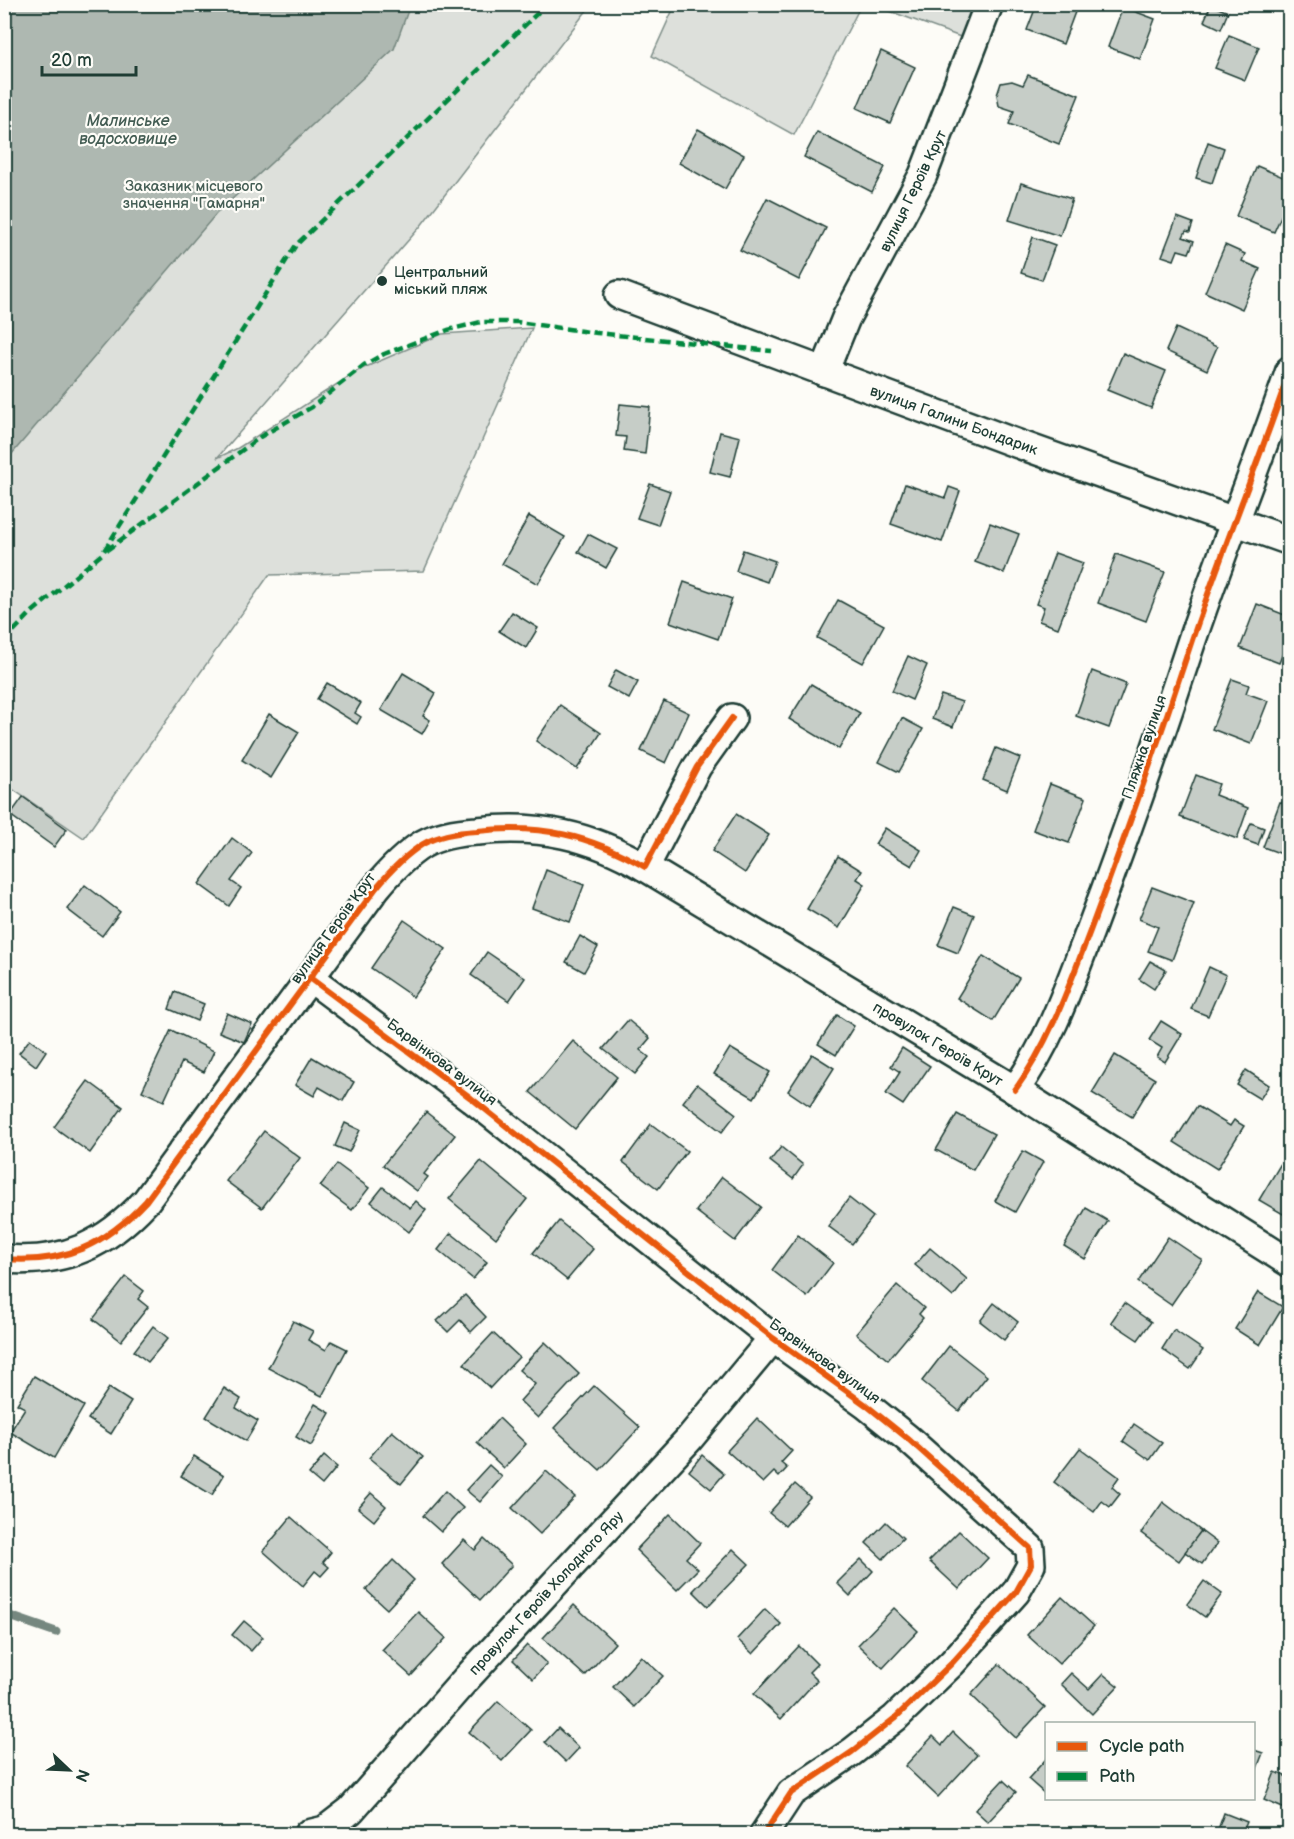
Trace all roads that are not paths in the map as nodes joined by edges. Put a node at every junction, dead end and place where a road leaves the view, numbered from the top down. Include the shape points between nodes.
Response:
1 (989, 4) edge
2 (619, 295) dead end
3 (1290, 370) edge
4 (824, 372) junction
5 (1235, 522) junction
6 (1290, 541) edge
7 (732, 718) dead end
8 (645, 867) junction
9 (310, 978) junction
10 (1014, 1090) junction
11 (4, 1259) edge
12 (1290, 1263) edge
13 (772, 1338) junction
14 (320, 1833) edge
15 (764, 1834) edge

1 - 4 street, вулиця Героїв Крут via 923,175 846,318
2 - 4 street, вулиця Галини Бондарик
3 - 5 street, Пляжна вулиця
4 - 5 street, вулиця Галини Бондарик
5 - 6 street, вулиця Галини Бондарик
5 - 10 street, Пляжна вулиця via 1086,941 1042,1049
7 - 8 street via 697,767
8 - 9 street, вулиця Героїв Крут via 583,838 548,830 510,828 442,837 426,843 393,868
8 - 10 street, провулок Героїв Крут
9 - 11 street, вулиця Героїв Крут via 128,1220 99,1242 62,1256
9 - 13 street, Барвінкова вулиця via 471,1098
10 - 12 street, провулок Героїв Крут
13 - 14 street, провулок Героїв Холодного Яру via 688,1439 465,1680 366,1794
13 - 15 street, Барвінкова вулиця via 907,1438 1026,1543 1032,1556 1016,1592 952,1663 886,1725 791,1793

